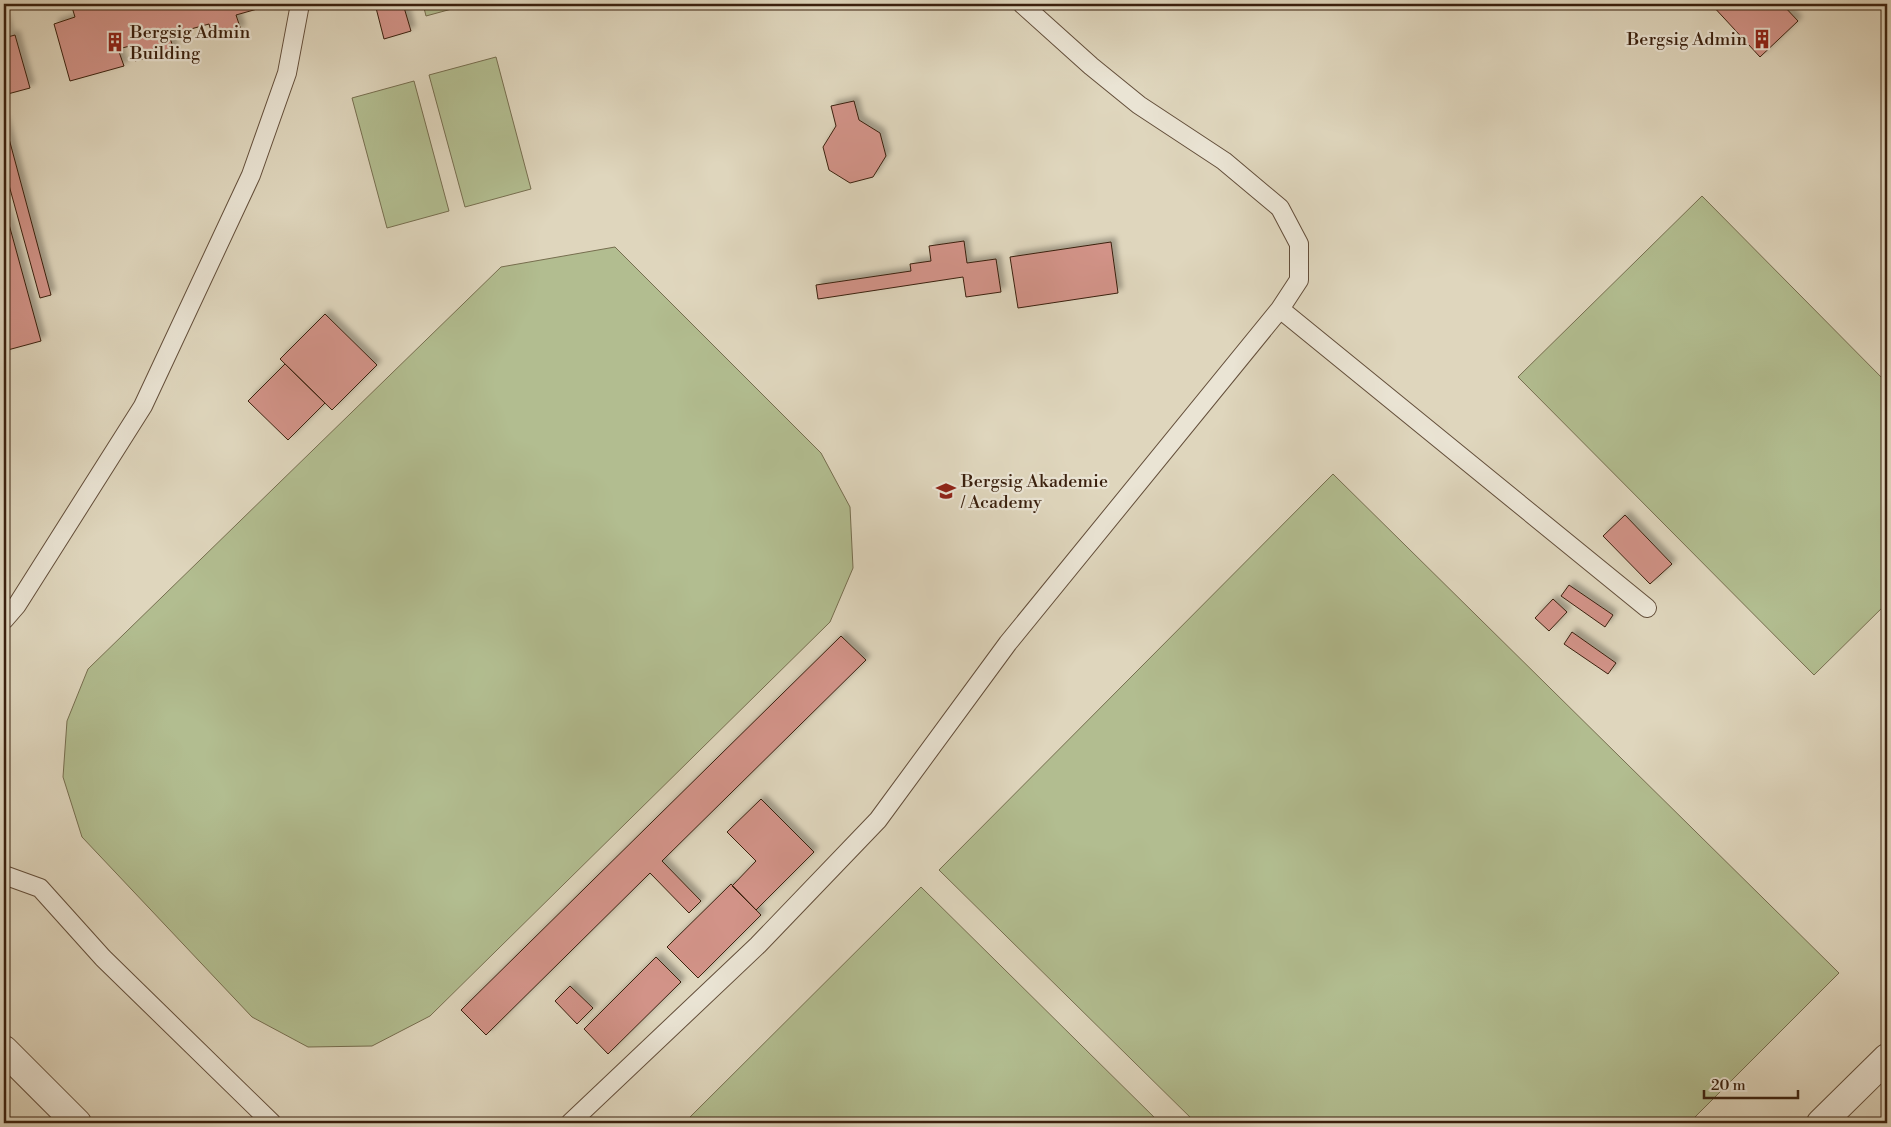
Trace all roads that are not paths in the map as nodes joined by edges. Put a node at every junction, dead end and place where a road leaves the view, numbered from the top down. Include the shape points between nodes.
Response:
1 (300, 4) edge
2 (1022, 4) edge
3 (1280, 309) junction
4 (1646, 608) dead end
5 (4, 620) edge
6 (4, 875) edge
7 (4, 1050) edge
8 (1887, 1058) edge
9 (77, 1123) edge
10 (272, 1123) edge
11 (570, 1123) edge
12 (1821, 1123) edge

1 - 5 lane via 287,73 252,176 143,406 17,606
2 - 3 lane via 1139,105 1224,161 1280,208 1299,244 1299,280
3 - 4 lane
3 - 11 lane via 1008,644 878,820 758,945
6 - 10 lane via 40,888 103,958
7 - 9 street
8 - 12 street

